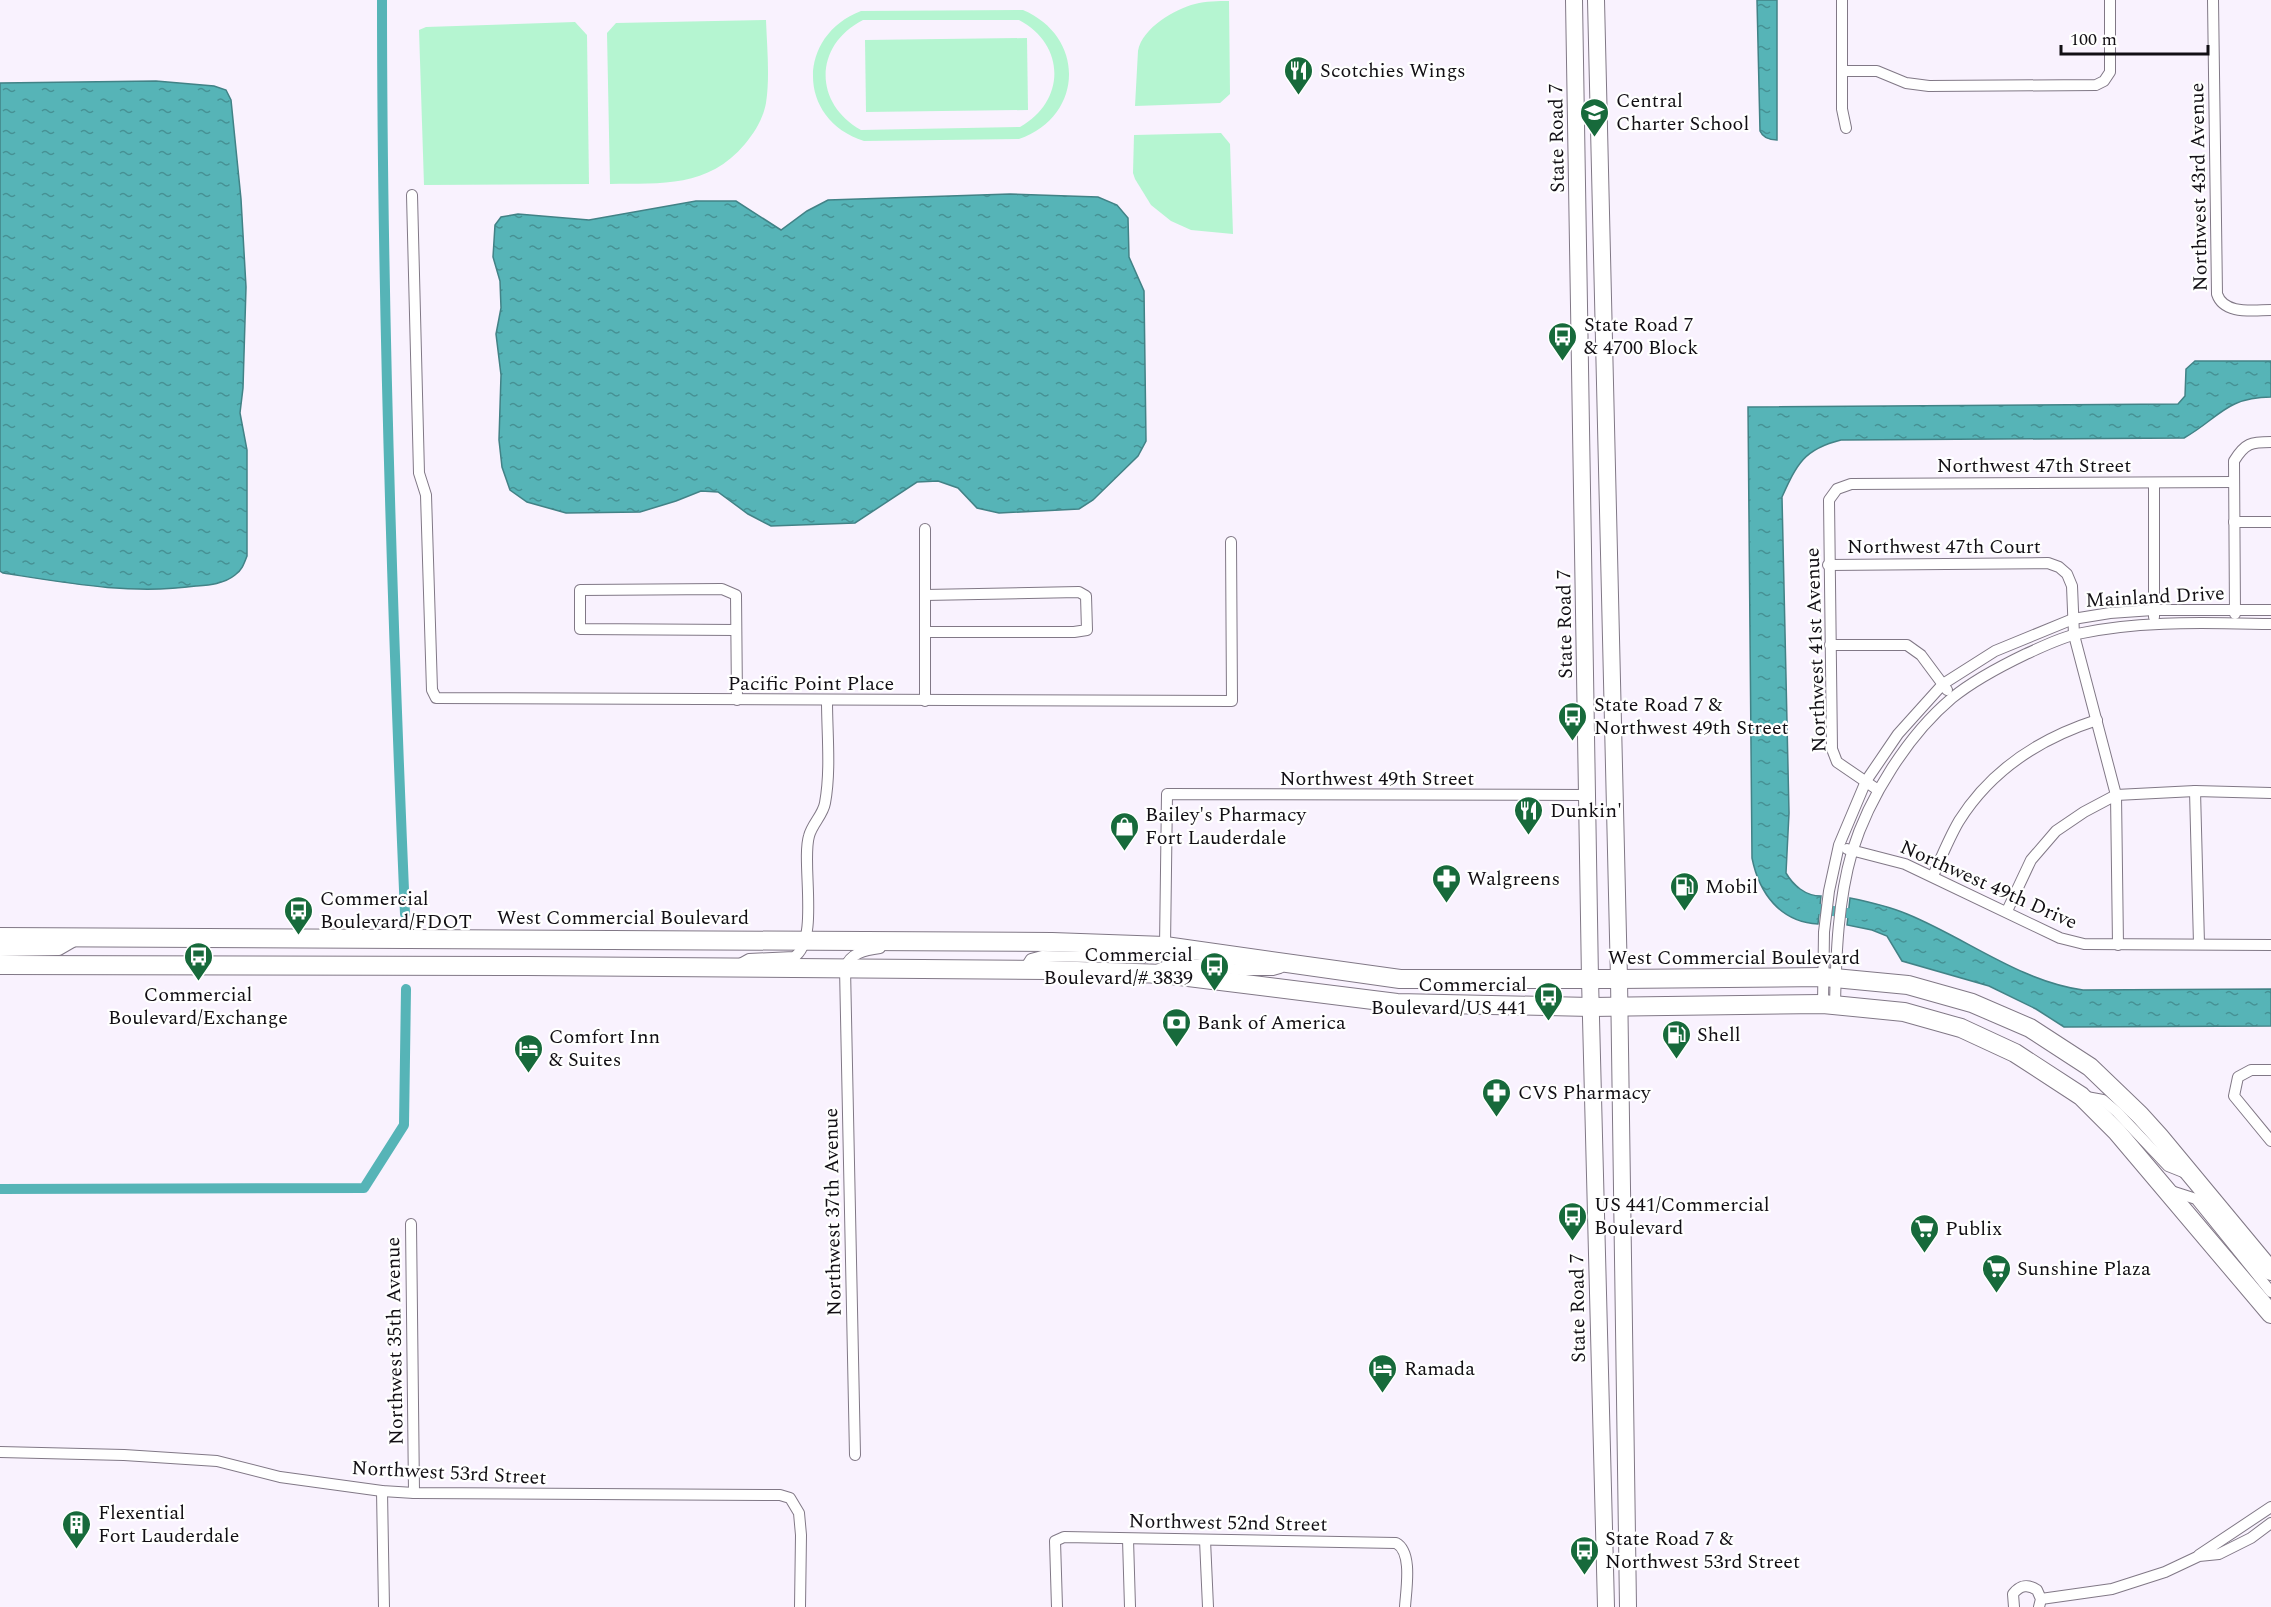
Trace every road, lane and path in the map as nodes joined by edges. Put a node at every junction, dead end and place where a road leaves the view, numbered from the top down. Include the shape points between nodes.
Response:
1 (1574, 0) edge
2 (1596, 0) edge
3 (1842, 0) edge
4 (2110, 0) edge
5 (2213, 0) edge
6 (1842, 71) junction
7 (1846, 128) dead end
8 (412, 195) dead end
9 (2271, 310) edge
10 (2271, 442) edge
11 (2234, 482) junction
12 (2154, 483) junction
13 (1837, 489) joint
14 (2234, 522) junction
15 (2271, 522) edge
16 (926, 529) dead end
17 (1231, 542) dead end
18 (1828, 565) junction
19 (926, 595) junction
20 (2153, 610) junction
21 (2235, 610) junction
22 (2271, 610) edge
23 (2073, 619) junction
24 (2154, 624) junction
25 (2235, 624) junction
26 (2271, 624) edge
27 (736, 630) junction
28 (926, 632) junction
29 (2074, 635) junction
30 (1830, 645) junction
31 (1943, 684) junction
32 (1952, 698) junction
33 (737, 700) junction
34 (827, 701) junction
35 (926, 701) junction
36 (2097, 720) junction
37 (1866, 781) junction
38 (1878, 790) junction
39 (2195, 791) junction
40 (2271, 793) edge
41 (1587, 795) junction
42 (2116, 795) junction
43 (1839, 845) junction
44 (1852, 851) junction
45 (1933, 876) junction
46 (2007, 911) junction
47 (81, 937) junction
48 (0, 938) edge
49 (254, 938) junction
50 (805, 941) junction
51 (907, 941) junction
52 (2199, 944) junction
53 (2118, 945) junction
54 (2271, 945) edge
55 (1165, 946) junction
56 (0, 951) edge
57 (1282, 962) junction
58 (0, 966) edge
59 (79, 966) junction
60 (735, 967) junction
61 (845, 968) junction
62 (1024, 969) junction
63 (1150, 973) junction
64 (1830, 977) junction
65 (1590, 979) junction
66 (1619, 980) junction
67 (1829, 1004) junction
68 (1619, 1006) junction
69 (1591, 1007) junction
70 (2271, 1070) edge
71 (2080, 1096) junction
72 (2271, 1141) edge
73 (2192, 1175) junction
74 (2168, 1190) junction
75 (411, 1224) dead end
76 (2271, 1271) edge
77 (2271, 1292) edge
78 (2271, 1314) edge
79 (1599, 1374) junction
80 (1626, 1405) junction
81 (0, 1452) edge
82 (855, 1455) dead end
83 (382, 1491) junction
84 (414, 1493) junction
85 (2271, 1507) edge
86 (2271, 1522) edge
87 (1128, 1539) junction
88 (1205, 1540) junction
89 (2199, 1556) junction
90 (1605, 1587) junction
91 (2040, 1603) edge
92 (2010, 1606) edge
93 (384, 1607) edge
94 (800, 1607) edge
95 (1057, 1607) edge
96 (1130, 1607) edge
97 (1208, 1607) edge
98 (1405, 1607) edge
99 (1606, 1607) edge
100 (1613, 1607) edge
101 (1628, 1607) edge

1 - 41 main road, State Road 7
2 - 66 main road
3 - 6 street
4 - 6 street via 2110,72 2096,85 1929,86 1877,71
5 - 9 street, Northwest 43rd Avenue via 2219,301 2232,309
6 - 7 street
8 - 33 street, Pacific Point Place via 419,473 426,495 432,690 436,698
10 - 11 street via 2254,442 2242,449 2234,461
11 - 12 street, Northwest 47th Street
11 - 14 street
12 - 13 street, Northwest 47th Street via 1851,484
12 - 20 street
13 - 18 street, Northwest 41st Avenue via 1829,500
14 - 15 street
14 - 21 street
16 - 19 street
17 - 35 street, Pacific Point Place via 1232,701
18 - 23 street, Northwest 47th Court via 2048,563 2067,573 2072,586
18 - 30 street, Northwest 41st Avenue
19 - 28 street
19 - 28 street via 1079,592 1086,596 1087,630
20 - 21 street, Mainland Drive
20 - 23 street, Mainland Drive
20 - 24 street
21 - 22 street, Mainland Drive
21 - 25 street
23 - 29 street, Northwest 47th Court
23 - 31 street, Mainland Drive via 1995,651
24 - 25 street, Mainland Drive
24 - 29 street, Mainland Drive
25 - 26 street, Mainland Drive
27 - 27 street via 736,595 722,590 580,590 580,629
27 - 33 street
28 - 35 street
29 - 32 street, Mainland Drive via 2001,666
29 - 36 street, Northwest 47th Court
30 - 31 street via 1907,645 1921,655
30 - 37 street, Northwest 41st Avenue via 1832,749 1837,762
31 - 32 street
31 - 37 street, Mainland Drive via 1898,734
32 - 38 street, Mainland Drive via 1908,744
33 - 34 street, Pacific Point Place
34 - 35 street, Pacific Point Place
34 - 50 street via 825,805 809,837
36 - 42 street, Northwest 47th Court
36 - 45 street via 2036,745 1987,786 1959,821
37 - 38 street, Northwest 41st Avenue
37 - 43 street, Mainland Drive
38 - 44 street, Mainland Drive
39 - 40 street
39 - 42 street
39 - 52 street
41 - 55 street, Northwest 49th Street via 1167,794
41 - 65 main road, State Road 7
42 - 46 street via 2056,831 2031,860
42 - 53 street, Northwest 47th Court
43 - 44 street, Northwest 49th Drive
43 - 64 street, Mainland Drive via 1824,932
44 - 45 street, Northwest 49th Drive via 1905,864
44 - 64 street, Mainland Drive
45 - 46 street, Northwest 49th Drive
46 - 53 street, Northwest 49th Drive via 2060,938 2084,944
47 - 48 highway, West Commercial Boulevard
47 - 49 highway, West Commercial Boulevard
47 - 56 street, West Commercial Boulevard via 59,950
49 - 50 highway, West Commercial Boulevard
49 - 59 highway via 220,950 97,949
50 - 51 highway, West Commercial Boulevard
50 - 60 street, West Commercial Boulevard via 794,957 749,959
51 - 55 highway, West Commercial Boulevard
51 - 61 street, West Commercial Boulevard via 860,952 848,960
52 - 53 street, Northwest 49th Drive
52 - 54 street, Northwest 49th Drive
55 - 57 highway, West Commercial Boulevard
55 - 62 street, West Commercial Boulevard via 1143,958 1042,956 1031,959
57 - 63 street, West Commercial Boulevard via 1280,968 1273,970 1175,962
57 - 65 highway, West Commercial Boulevard via 1400,979
58 - 59 highway, West Commercial Boulevard
59 - 60 highway, West Commercial Boulevard
60 - 61 highway, West Commercial Boulevard
61 - 62 highway, West Commercial Boulevard
61 - 82 street, Northwest 37th Avenue
62 - 63 highway, West Commercial Boulevard
63 - 69 highway, West Commercial Boulevard via 1397,1004
64 - 66 highway, West Commercial Boulevard
64 - 67 street, Mainland Drive
64 - 73 highway, West Commercial Boulevard via 1908,985 1972,1003 2030,1028 2090,1067 2140,1114
65 - 66 highway, West Commercial Boulevard
65 - 69 main road, State Road 7
66 - 68 main road
67 - 68 highway, West Commercial Boulevard
67 - 71 highway, West Commercial Boulevard via 1904,1012 1961,1028 2015,1053
68 - 69 highway, West Commercial Boulevard
68 - 80 main road
69 - 79 main road, State Road 7
70 - 72 street via 2251,1070 2238,1077 2234,1096
71 - 73 street, West Commercial Boulevard via 2103,1100 2168,1166
71 - 74 highway, West Commercial Boulevard via 2117,1131
73 - 76 highway, West Commercial Boulevard
74 - 77 street via 2196,1199
74 - 78 highway, West Commercial Boulevard
75 - 84 street, Northwest 35th Avenue
79 - 80 main road via 1618,1386
79 - 90 main road, State Road 7
80 - 101 main road
81 - 83 street, Northwest 53rd Street via 217,1461 279,1477
83 - 84 street, Northwest 53rd Street
83 - 93 street
84 - 94 street, Northwest 53rd Street via 780,1495 790,1498 799,1513
85 - 89 street
86 - 89 street via 2252,1538 2219,1554
87 - 88 street, Northwest 52nd Street
87 - 95 street, Northwest 52nd Street via 1064,1537 1055,1541
87 - 96 street
88 - 97 street
88 - 98 street, Northwest 52nd Street via 1390,1542 1405,1551
89 - 91 street via 2112,1589
90 - 99 main road, State Road 7
90 - 100 main road
91 - 92 street via 2037,1590 2025,1586 2016,1590

